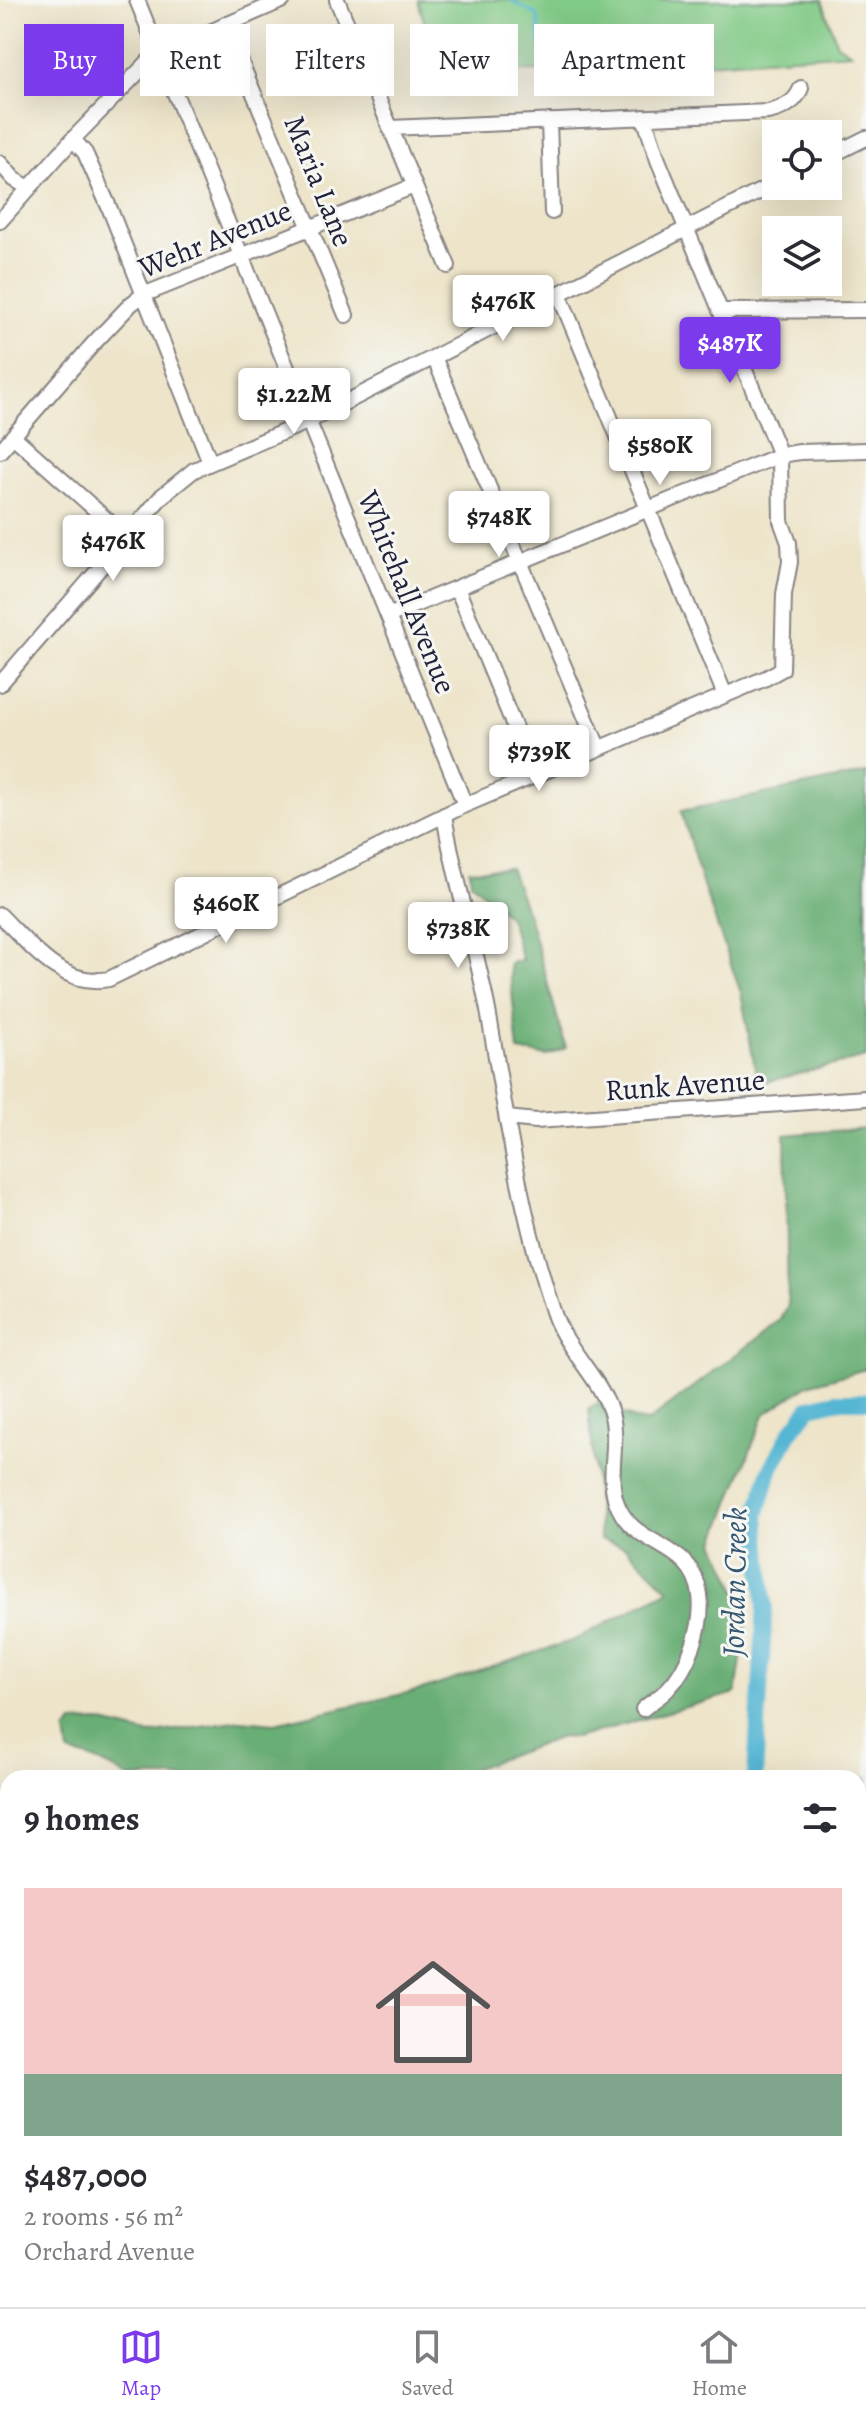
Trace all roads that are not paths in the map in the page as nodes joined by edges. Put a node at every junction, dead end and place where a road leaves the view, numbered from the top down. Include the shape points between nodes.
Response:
1 (137, 0) edge
2 (283, 0) edge
3 (337, 0) edge
4 (147, 24) edge
5 (225, 24) edge
6 (140, 69) edge
7 (250, 84) edge
8 (801, 88) dead end
9 (176, 96) edge
10 (644, 117) junction
11 (549, 121) junction
12 (390, 128) junction
13 (866, 138) edge
14 (73, 139) junction
15 (842, 150) edge
16 (0, 163) edge
17 (414, 186) junction
18 (29, 188) junction
19 (762, 190) edge
20 (552, 212) dead end
21 (0, 221) edge
22 (310, 228) junction
23 (687, 230) junction
24 (241, 255) junction
25 (448, 266) dead end
26 (559, 294) junction
27 (143, 295) junction
28 (866, 310) edge
29 (720, 311) junction
30 (346, 315) dead end
31 (434, 357) junction
32 (309, 421) junction
33 (13, 436) junction
34 (866, 450) edge
35 (0, 451) edge
36 (780, 455) junction
37 (210, 462) junction
38 (649, 509) junction
39 (126, 537) junction
40 (521, 561) junction
41 (457, 588) junction
42 (388, 616) junction
43 (0, 684) edge
44 (725, 695) junction
45 (598, 747) junction
46 (534, 774) junction
47 (465, 805) junction
48 (444, 815) junction
49 (0, 915) edge
50 (866, 1098) edge
51 (507, 1118) junction
52 (643, 1709) dead end

1 - 4 street, Whitehall Avenue
2 - 5 street
3 - 12 street
6 - 14 street
7 - 22 street, Maria Lane
8 - 10 street via 788,105 768,112
9 - 24 street, Whitehall Avenue
10 - 11 street
10 - 23 street
11 - 12 street
11 - 20 street
12 - 17 street
13 - 15 street
14 - 18 street
14 - 27 street via 85,153
16 - 18 street
17 - 22 street, Wehr Avenue
17 - 25 street
18 - 21 street
19 - 23 street
22 - 24 street, Wehr Avenue
22 - 30 street, Maria Lane
23 - 26 street
23 - 29 street
24 - 27 street, Wehr Avenue
24 - 32 street, Whitehall Avenue
26 - 31 street
26 - 38 street
27 - 33 street, Wehr Avenue
27 - 37 street
28 - 29 street
29 - 36 street
31 - 32 street
31 - 40 street
32 - 37 street
32 - 42 street, Whitehall Avenue
33 - 35 street, Wehr Avenue
33 - 39 street
34 - 36 street
36 - 38 street
36 - 44 street via 781,521 790,562 782,669
37 - 39 street via 176,483
38 - 40 street
38 - 44 street
39 - 43 street
40 - 41 street
40 - 45 street
41 - 42 street
41 - 46 street
42 - 47 street, Whitehall Avenue
44 - 45 street
45 - 46 street
46 - 47 street
47 - 48 street
48 - 49 street via 109,979 87,981 66,975
48 - 51 street
50 - 51 street, Runk Avenue via 536,1121
51 - 52 street via 532,1241 553,1312 612,1417 614,1496 620,1513 646,1538 679,1555 697,1580 700,1620 686,1660 667,1689

